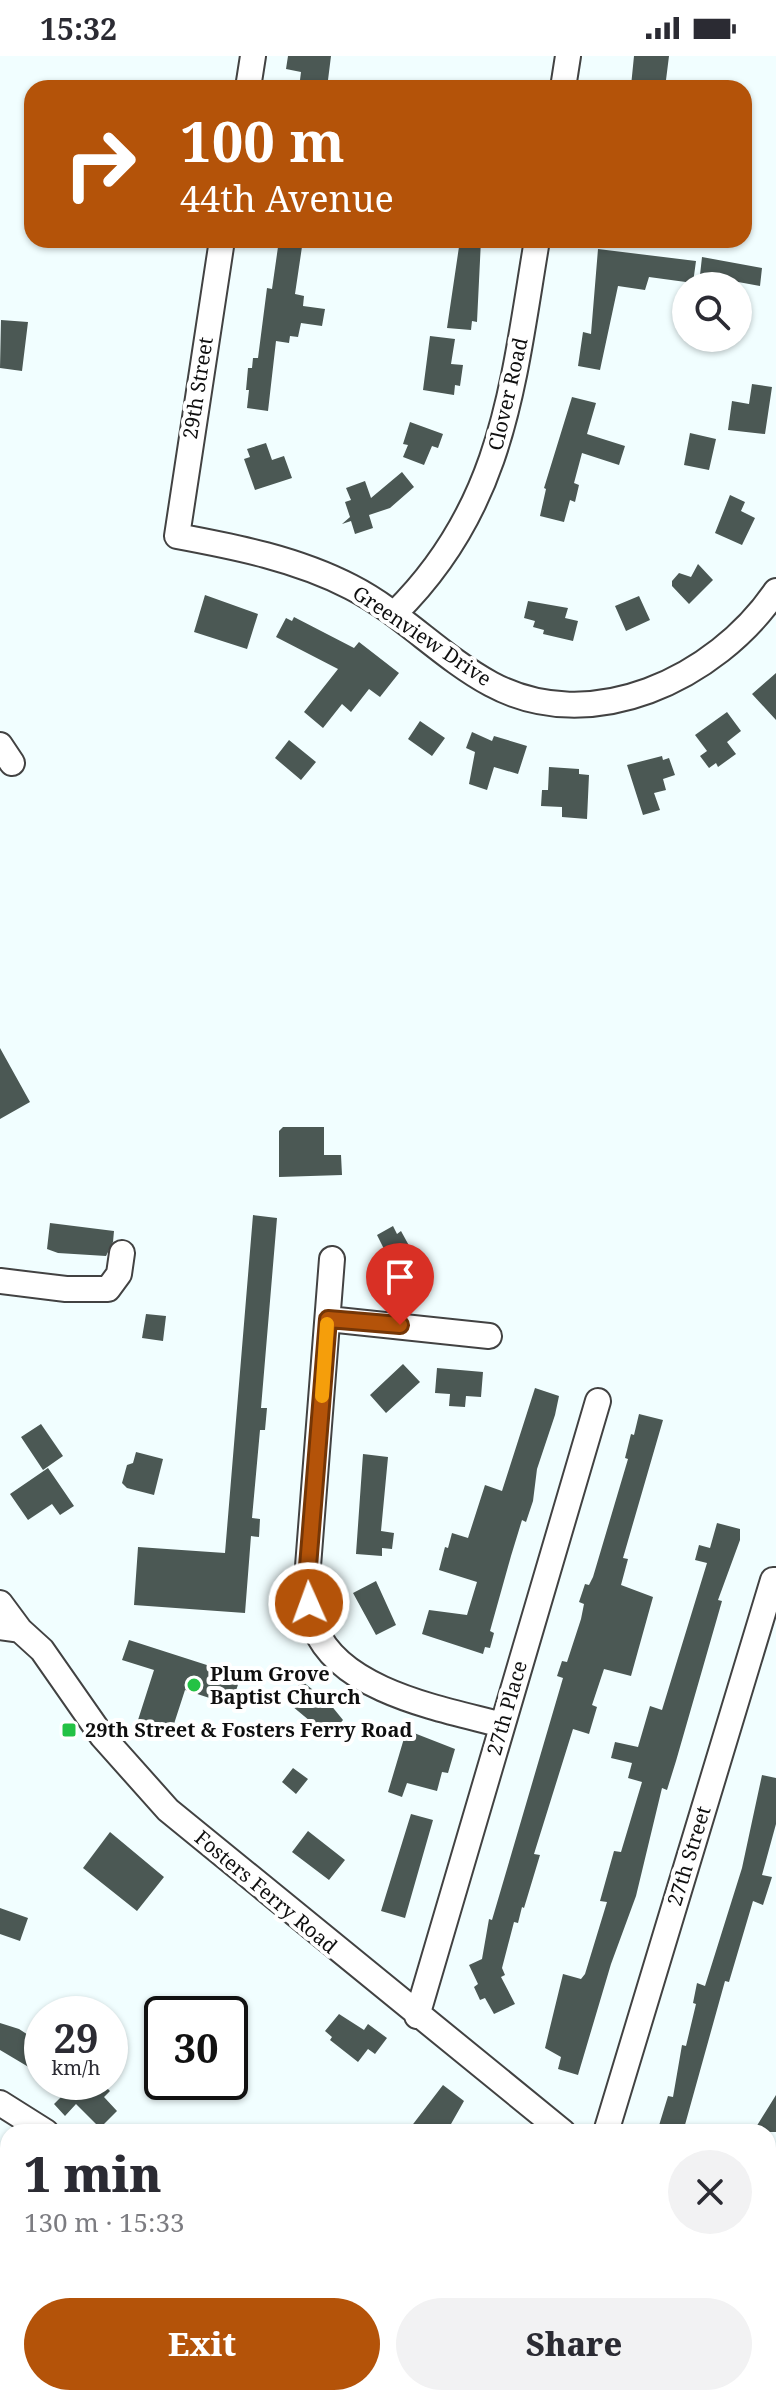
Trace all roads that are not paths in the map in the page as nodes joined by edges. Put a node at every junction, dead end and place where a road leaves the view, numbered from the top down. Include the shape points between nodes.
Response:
1 (253, 56) edge
2 (568, 56) edge
3 (249, 80) edge
4 (564, 80) edge
5 (221, 248) edge
6 (536, 248) edge
7 (177, 536) joint
8 (776, 591) edge
9 (395, 613) junction
10 (122, 1253) dead end
11 (332, 1259) dead end
12 (0, 1281) edge
13 (328, 1319) junction
14 (489, 1336) dead end
15 (598, 1401) dead end
16 (774, 1580) edge
17 (0, 1603) edge
18 (10, 1628) edge
19 (502, 1725) junction
20 (417, 2016) junction
21 (0, 2103) edge
22 (33, 2124) edge
23 (553, 2124) edge
24 (608, 2124) edge

1 - 3 street
2 - 4 street
5 - 7 street, 29th Street
6 - 9 street, Clover Road via 503,435 456,538 426,583
7 - 9 street, Greenview Drive via 249,550 315,571
8 - 9 street, Greenview Drive via 726,646 645,692 601,704 555,704 511,693 471,671
10 - 12 street via 119,1274 108,1289
11 - 13 street
13 - 14 street
13 - 19 street via 307,1579 314,1627 325,1648 362,1679
15 - 19 street, 27th Place
16 - 24 street, 27th Street
17 - 18 street, Fosters Ferry Road
18 - 20 street, Fosters Ferry Road via 42,1650 102,1736 168,1810
19 - 20 street, 27th Place
20 - 23 street, Fosters Ferry Road
21 - 22 street

